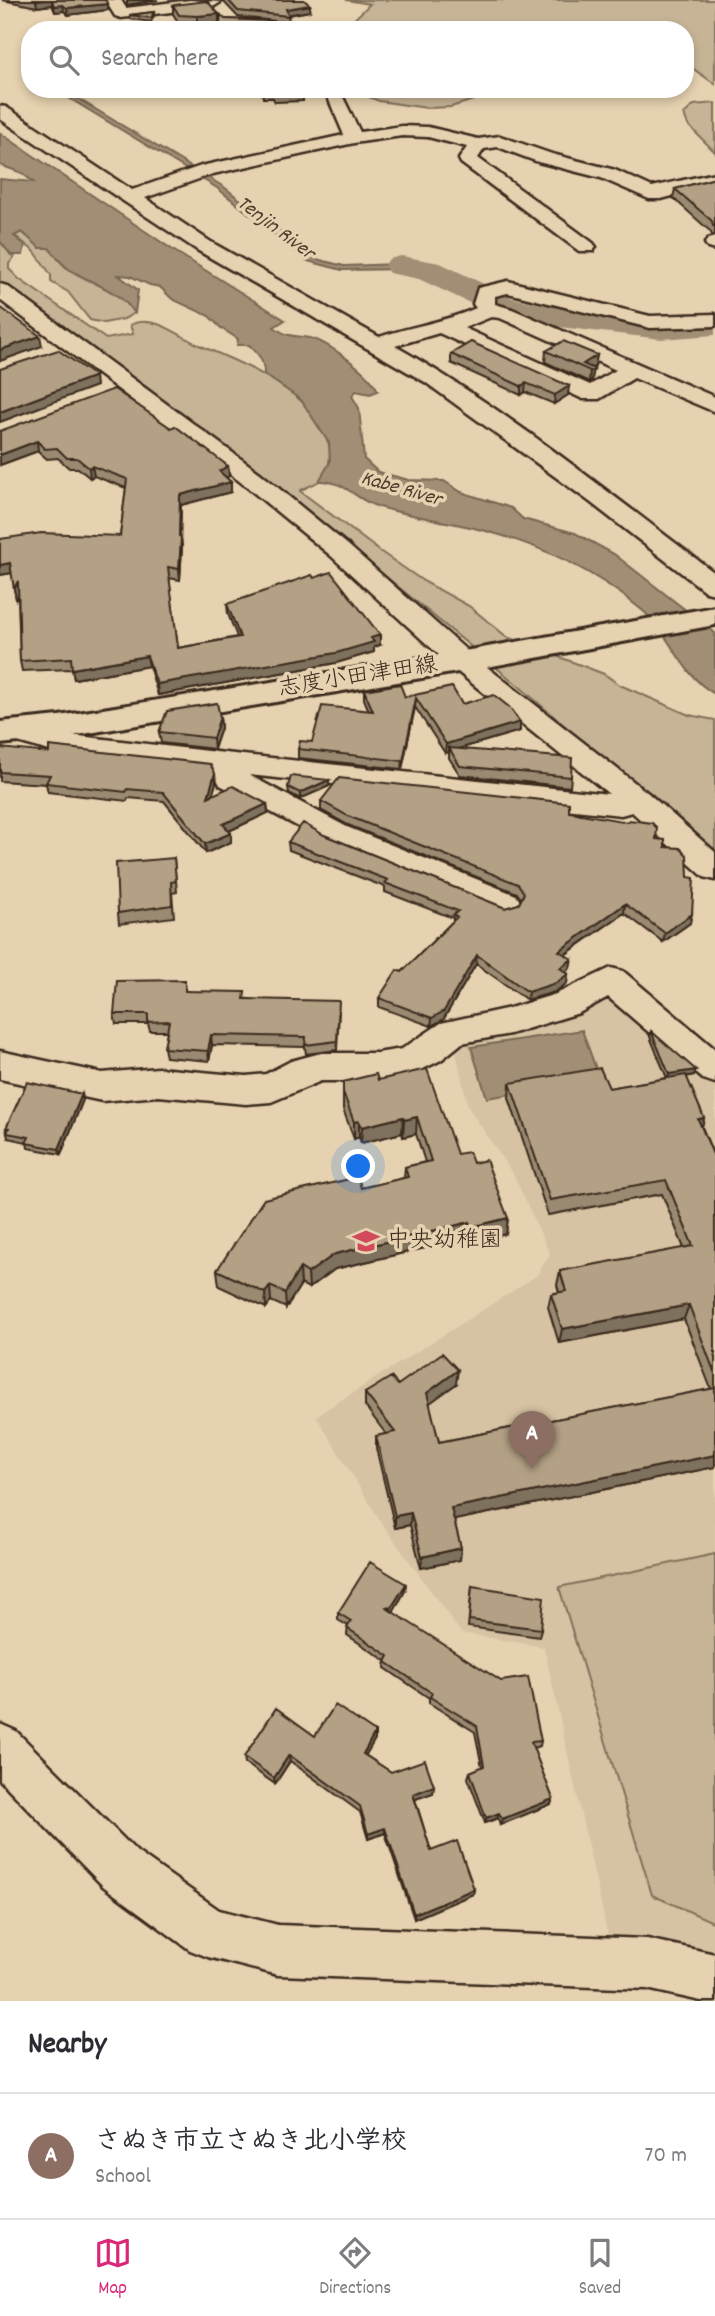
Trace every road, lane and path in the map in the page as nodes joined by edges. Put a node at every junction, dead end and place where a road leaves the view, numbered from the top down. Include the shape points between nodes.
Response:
1 (113, 0) edge
2 (212, 1) edge
3 (225, 17) edge
4 (337, 98) edge
5 (0, 111) edge
6 (354, 138) junction
7 (478, 144) junction
8 (713, 181) edge
9 (129, 197) junction
10 (586, 247) dead end
11 (0, 289) edge
12 (484, 307) junction
13 (10, 310) edge
14 (715, 320) edge
15 (442, 326) junction
16 (72, 345) junction
17 (376, 345) junction
18 (48, 354) edge
19 (627, 372) junction
20 (124, 385) junction
21 (99, 394) edge
22 (715, 405) edge
23 (715, 586) edge
24 (715, 616) edge
25 (469, 660) junction
26 (8, 733) edge
27 (225, 763) junction
28 (637, 800) junction
29 (715, 869) edge
30 (505, 903) dead end
31 (0, 1065) edge
32 (715, 1069) edge
33 (0, 1747) edge
34 (715, 1979) edge

1 - 2 street via 121,13
2 - 3 street
4 - 6 street
5 - 9 street
6 - 7 street via 415,132
6 - 9 street via 198,173
7 - 8 street via 500,141 608,174 649,192
7 - 10 street via 468,159
9 - 17 street
11 - 13 street
12 - 14 street via 490,291 519,287 650,321
12 - 15 street via 462,322
12 - 19 street
13 - 16 street
15 - 17 street
15 - 19 street via 591,394
16 - 18 street
16 - 20 street
17 - 23 street via 492,418
19 - 22 street
20 - 21 street
20 - 25 street via 251,478
24 - 25 main road, 志度小田津田線
25 - 26 main road, 志度小田津田線
25 - 28 street
26 - 27 street
27 - 28 street via 621,805
27 - 30 street via 230,778 335,834
28 - 29 street
31 - 32 street via 102,1087 158,1082 271,1088 321,1067 409,1062 453,1032 567,1004 611,980
33 - 34 street via 120,1869 208,1932 278,1950 647,1964

